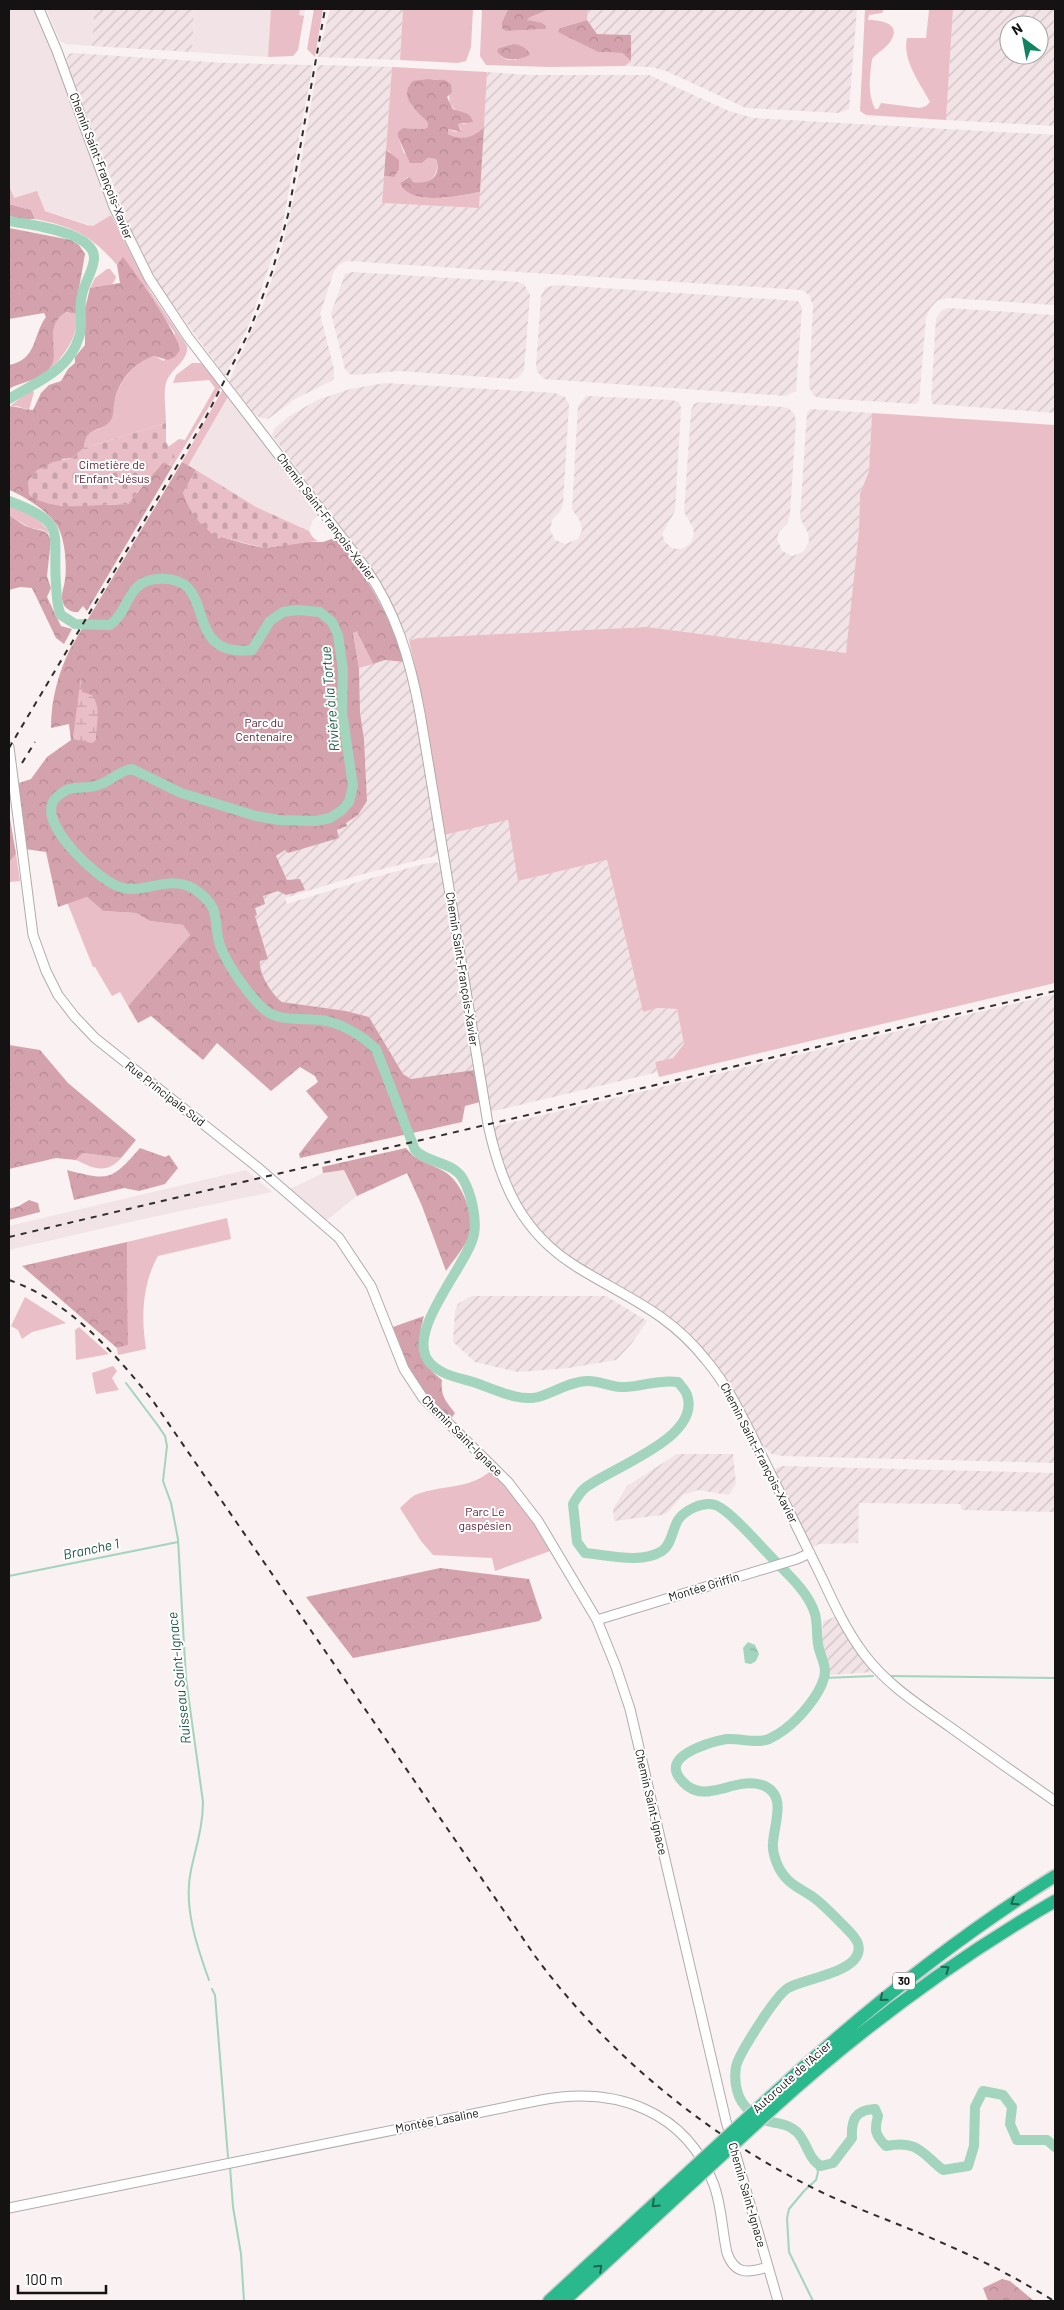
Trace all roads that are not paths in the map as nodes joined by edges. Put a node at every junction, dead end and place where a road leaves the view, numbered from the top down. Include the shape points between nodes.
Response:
1 (39, 9) edge
2 (9, 747) edge
3 (419, 1393) joint
4 (810, 1553) junction
5 (597, 1620) junction
6 (1055, 1801) edge
7 (1055, 1876) edge
8 (1055, 1901) edge
9 (769, 2105) junction
10 (694, 2174) junction
11 (9, 2208) edge
12 (768, 2267) junction
13 (548, 2301) edge
14 (564, 2301) edge
15 (778, 2301) edge

1 - 4 street, Chemin Saint-François-Xavier via 58,51 112,201 144,271 188,337 364,566 398,627 419,709 488,1124 498,1165 510,1195 528,1223 553,1249 579,1268 660,1315 705,1358 734,1401
2 - 3 street, Rue Principale Sud via 33,935 58,995 95,1038 256,1166 339,1238 374,1292 404,1369
3 - 5 street, Chemin Saint-Ignace via 515,1489
4 - 5 street, Montée Griffin
4 - 6 street, Chemin Saint-François-Xavier via 849,1631 884,1678
5 - 12 street, Chemin Saint-Ignace via 632,1717 724,2114
7 -> 9 highway, Autoroute de l'Acier / 30 via 906,1979 846,2028
9 -> 8 highway, Autoroute de l'Acier / 30 via 913,1992
9 - 10 highway, Autoroute de l'Acier / 30, bridge
10 -> 13 highway, Autoroute de l'Acier / 30
14 -> 10 highway, Autoroute de l'Acier / 30
11 - 12 street, Montée Lasaline via 542,2100 599,2096 629,2102 646,2110 681,2135 697,2154 714,2187 731,2262 744,2272
12 - 15 street, Chemin Saint-Ignace

